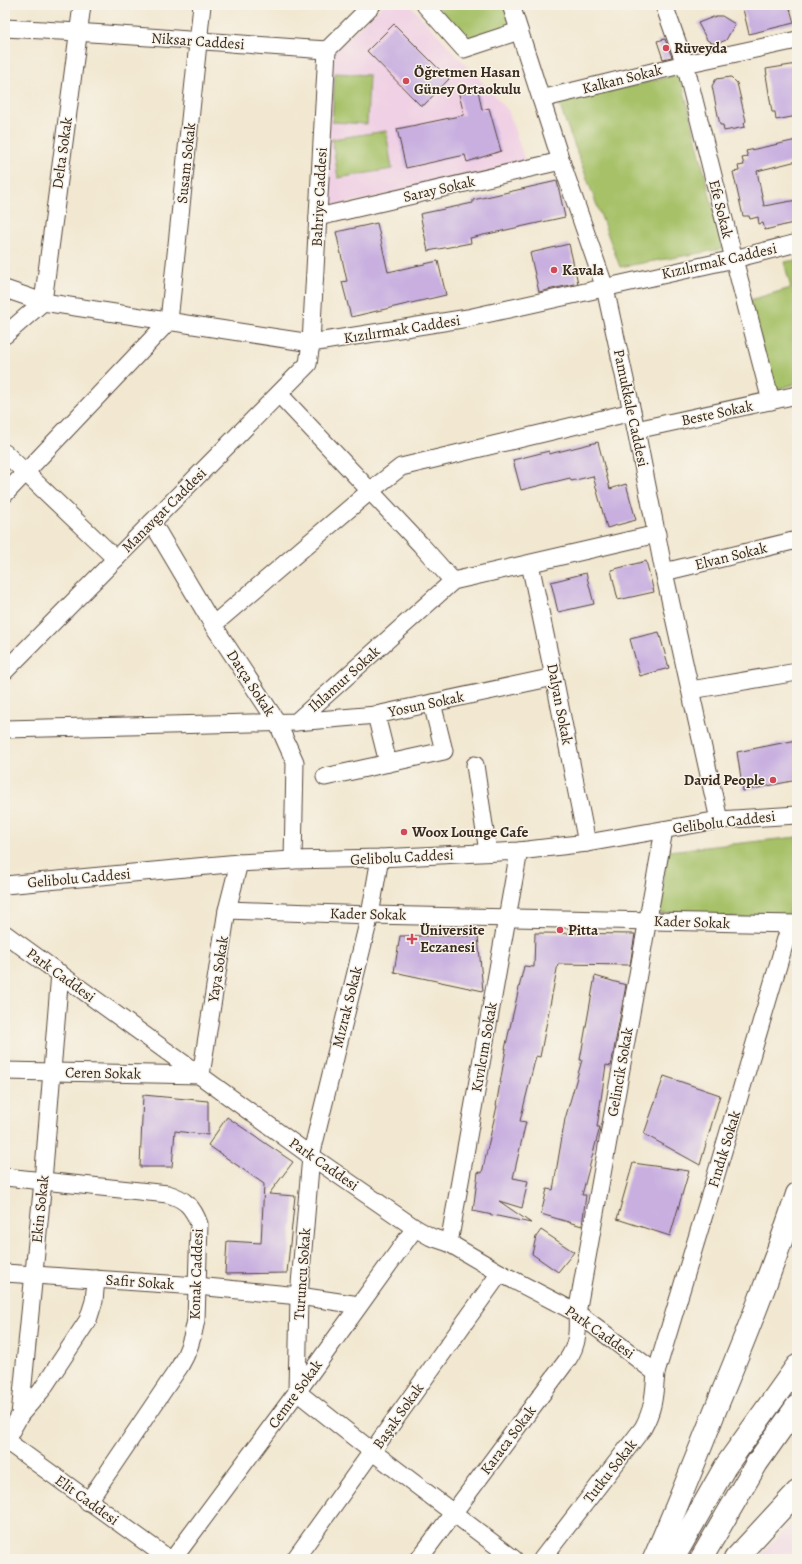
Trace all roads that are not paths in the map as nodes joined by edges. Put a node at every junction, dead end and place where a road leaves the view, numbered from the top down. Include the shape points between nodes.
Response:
1 (82, 5) edge
2 (202, 5) edge
3 (372, 5) edge
4 (425, 5) edge
5 (511, 5) edge
6 (664, 5) edge
7 (5, 28) edge
8 (79, 31) junction
9 (519, 31) junction
10 (797, 40) edge
11 (199, 42) junction
12 (327, 50) junction
13 (685, 64) junction
14 (541, 99) junction
15 (561, 161) junction
16 (318, 217) junction
17 (797, 243) edge
18 (734, 259) junction
19 (605, 288) junction
20 (5, 289) edge
21 (43, 302) junction
22 (170, 321) junction
23 (5, 335) edge
24 (311, 343) junction
25 (279, 394) junction
26 (797, 395) edge
27 (771, 401) junction
28 (632, 412) junction
29 (636, 430) junction
30 (5, 453) edge
31 (27, 472) junction
32 (370, 491) junction
33 (5, 494) edge
34 (152, 522) junction
35 (657, 534) junction
36 (797, 540) edge
37 (116, 559) junction
38 (530, 564) junction
39 (664, 572) junction
40 (453, 581) junction
41 (213, 625) junction
42 (5, 671) edge
43 (797, 672) edge
44 (554, 677) junction
45 (691, 690) junction
46 (432, 703) junction
47 (376, 715) junction
48 (277, 722) junction
49 (296, 722) junction
50 (5, 729) edge
51 (388, 763) junction
52 (475, 765) dead end
53 (325, 776) dead end
54 (796, 814) edge
55 (719, 820) junction
56 (664, 830) junction
57 (587, 843) junction
58 (519, 851) junction
59 (488, 852) junction
60 (380, 858) junction
61 (293, 860) junction
62 (239, 863) junction
63 (5, 885) edge
64 (227, 910) junction
65 (370, 915) junction
66 (507, 917) junction
67 (648, 920) junction
68 (794, 924) edge
69 (5, 934) edge
70 (60, 973) junction
71 (5, 1071) edge
72 (52, 1072) junction
73 (201, 1075) junction
74 (311, 1156) junction
75 (5, 1177) edge
76 (43, 1181) junction
77 (797, 1194) edge
78 (797, 1221) edge
79 (415, 1228) junction
80 (449, 1243) junction
81 (779, 1251) junction
82 (5, 1272) edge
83 (500, 1273) junction
84 (33, 1274) junction
85 (96, 1279) junction
86 (197, 1286) junction
87 (299, 1296) junction
88 (358, 1305) junction
89 (577, 1314) junction
90 (797, 1366) edge
91 (656, 1373) junction
92 (297, 1392) junction
93 (797, 1406) edge
94 (20, 1416) junction
95 (5, 1440) edge
96 (373, 1452) junction
97 (797, 1492) edge
98 (88, 1502) junction
99 (453, 1513) junction
100 (169, 1559) edge
101 (173, 1559) edge
102 (295, 1559) edge
103 (419, 1559) edge
104 (514, 1559) edge
105 (542, 1559) edge
106 (654, 1559) edge
107 (673, 1559) edge
108 (701, 1559) edge
109 (735, 1559) edge

1 - 8 street, Delta Sokak
2 - 11 street, Susam Sokak
3 - 12 street
4 - 9 street via 464,49
5 - 9 street, Pamukkale Caddesi
6 - 13 street, Efe Sokak
7 - 8 street, Niksar Caddesi
8 - 11 street, Niksar Caddesi
8 - 21 street, Delta Sokak
9 - 14 street, Pamukkale Caddesi
10 - 13 street, Kalkan Sokak
11 - 12 street, Niksar Caddesi
11 - 22 street, Susam Sokak
12 - 16 street, Bahriye Caddesi
13 - 14 street, Kalkan Sokak
13 - 18 street, Efe Sokak
14 - 15 street, Pamukkale Caddesi
15 - 16 street, Saray Sokak
15 - 19 street, Pamukkale Caddesi
16 - 24 street, Bahriye Caddesi
17 - 18 street, Kızılırmak Caddesi
18 - 19 street, Kızılırmak Caddesi
18 - 27 street, Efe Sokak
19 - 24 street, Kızılırmak Caddesi via 468,318
19 - 28 street, Pamukkale Caddesi
20 - 21 street, Kızılırmak Caddesi
21 - 22 street, Kızılırmak Caddesi
21 - 23 street
22 - 24 street, Kızılırmak Caddesi
22 - 31 street
24 - 25 street, Manavgat Caddesi via 308,364
25 - 32 street
25 - 34 street, Manavgat Caddesi
26 - 27 street, Beste Sokak
27 - 29 street, Beste Sokak
28 - 29 street, Pamukkale Caddesi
28 - 32 street via 401,467
29 - 35 street, Pamukkale Caddesi
30 - 31 street
31 - 33 street
31 - 37 street
32 - 40 street
32 - 41 street
34 - 37 street, Manavgat Caddesi
34 - 41 street, Datça Sokak
35 - 38 street, Ihlamur Sokak
35 - 39 street, Pamukkale Caddesi
36 - 39 street, Elvan Sokak
37 - 42 street, Manavgat Caddesi
38 - 40 street, Ihlamur Sokak
38 - 44 street, Dalyan Sokak
39 - 45 street, Pamukkale Caddesi
40 - 49 street, Ihlamur Sokak
41 - 48 street, Datça Sokak
43 - 45 street
44 - 46 street, Yosun Sokak
44 - 57 street, Dalyan Sokak
45 - 55 street, Pamukkale Caddesi
46 - 47 street, Yosun Sokak
46 - 51 street via 444,751
47 - 49 street, Yosun Sokak
47 - 51 street
48 - 49 street, Ihlamur Sokak
48 - 50 street, Ihlamur Sokak
48 - 61 street, Datça Sokak via 295,762
51 - 53 street
52 - 59 street
54 - 55 street, Gelibolu Caddesi
55 - 56 street, Gelibolu Caddesi
56 - 57 street, Gelibolu Caddesi
56 - 67 street, Gelincik Sokak
57 - 58 street, Gelibolu Caddesi
58 - 59 street, Gelibolu Caddesi
58 - 66 street, Kıvılcım Sokak
59 - 60 street, Gelibolu Caddesi
60 - 61 street, Gelibolu Caddesi
60 - 65 street, Mızrak Sokak
61 - 62 street, Gelibolu Caddesi
62 - 63 street, Gelibolu Caddesi
62 - 64 street, Yaya Sokak
64 - 65 street, Kader Sokak
64 - 73 street, Yaya Sokak
65 - 66 street, Kader Sokak
65 - 74 street, Mızrak Sokak
66 - 67 street, Kader Sokak
66 - 80 street, Kıvılcım Sokak
67 - 68 street, Kader Sokak
67 - 89 street, Gelincik Sokak
68 - 91 street, Fındık Sokak
69 - 70 street, Park Caddesi
70 - 72 street, Ekin Sokak
70 - 73 street, Park Caddesi
71 - 72 street, Ceren Sokak
72 - 73 street, Ceren Sokak
72 - 76 street, Ekin Sokak
73 - 74 street, Park Caddesi
74 - 79 street, Park Caddesi
74 - 87 street, Turuncu Sokak
75 - 76 street, Konak Caddesi
76 - 84 street, Ekin Sokak
76 - 86 street, Konak Caddesi via 179,1197 188,1204 199,1224
77 - 81 highway
78 - 81 highway
79 - 80 street, Park Caddesi
79 - 88 street, Cemre Sokak
80 - 83 street, Park Caddesi
81 - 106 highway via 683,1493
82 - 84 street, Safir Sokak
83 - 89 street, Park Caddesi
83 - 96 street, Başak Sokak
84 - 85 street, Safir Sokak
84 - 94 street, Ekin Sokak
85 - 86 street, Safir Sokak
85 - 94 street via 94,1301 88,1320 41,1391
86 - 87 street, Safir Sokak
86 - 98 street, Konak Caddesi via 194,1335 189,1350
87 - 88 street, Safir Sokak
87 - 92 street, Turuncu Sokak
88 - 92 street, Cemre Sokak
89 - 91 street, Park Caddesi
89 - 99 street, Karaca Sokak via 578,1333 574,1350
90 - 107 highway via 725,1467
91 - 105 street, Tutku Sokak via 654,1401 643,1428
92 - 96 street
92 - 101 street, Cemre Sokak
93 - 108 highway via 757,1464
94 - 95 street, Ekin Sokak
95 - 98 street, Elit Caddesi
96 - 99 street
96 - 102 street, Başak Sokak
97 - 109 highway
98 - 100 street, Elit Caddesi
99 - 103 street, Karaca Sokak
99 - 104 street

